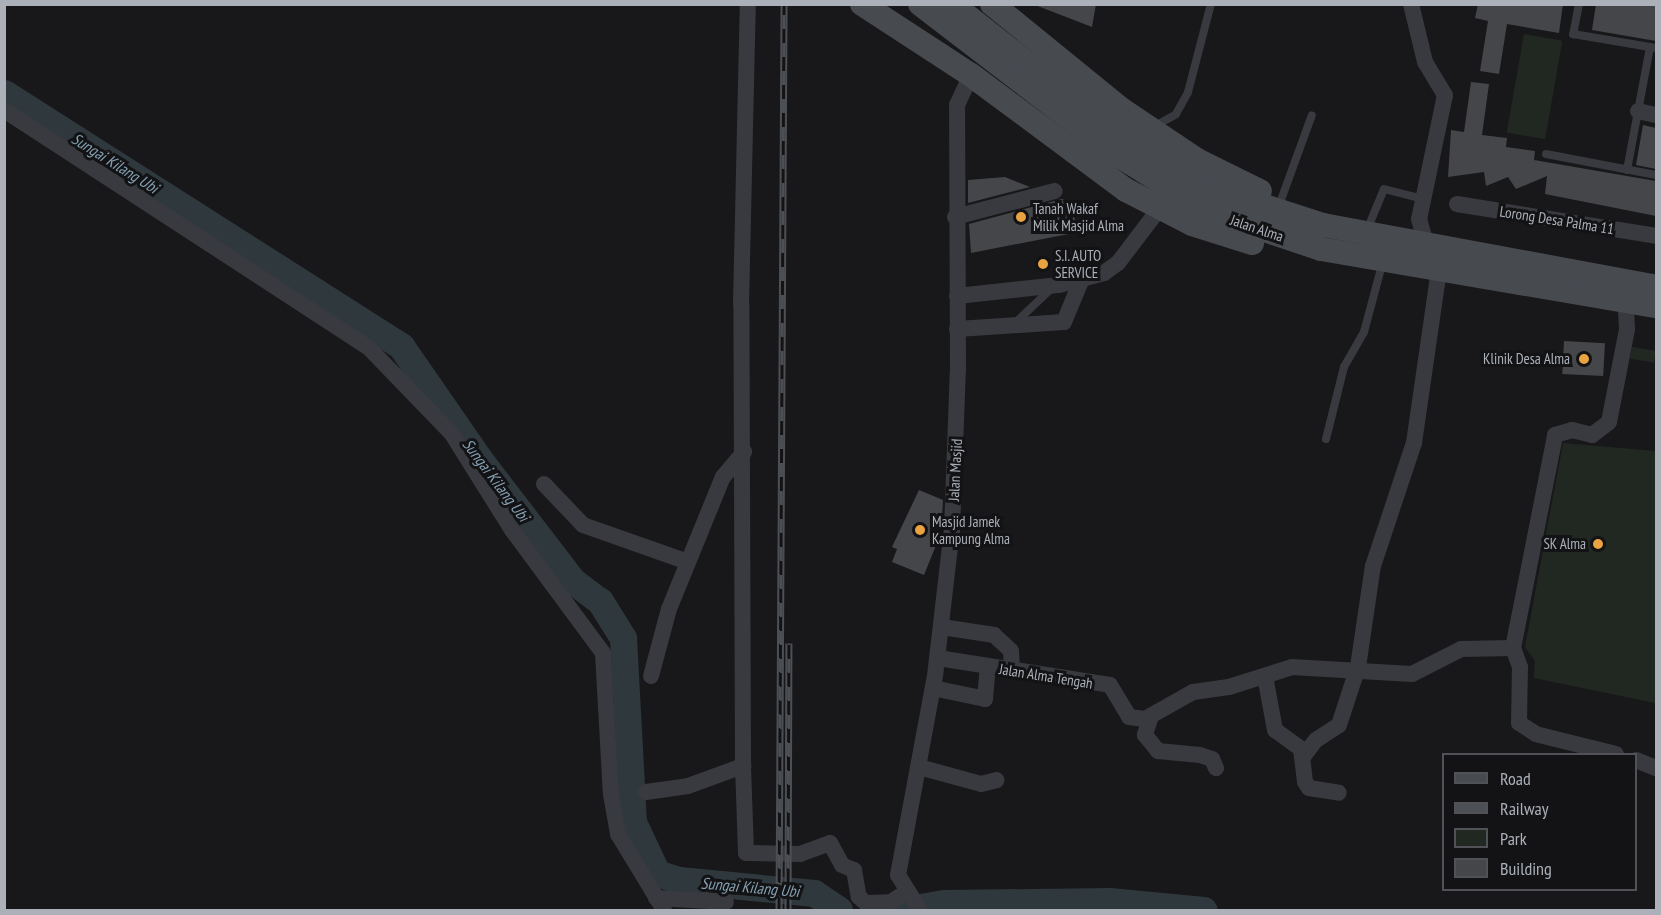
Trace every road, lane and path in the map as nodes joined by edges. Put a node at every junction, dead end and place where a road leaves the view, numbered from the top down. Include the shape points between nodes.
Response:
1 (748, 4) edge
2 (862, 4) edge
3 (920, 4) edge
4 (951, 4) edge
5 (992, 4) edge
6 (1211, 4) edge
7 (1411, 4) edge
8 (1579, 4) edge
9 (1653, 48) edge
10 (971, 75) junction
11 (4, 110) edge
12 (1638, 111) junction
13 (1312, 115) dead end
14 (1656, 115) edge
15 (1150, 128) junction
16 (1546, 153) dead end
17 (1627, 170) junction
18 (1656, 175) edge
19 (1055, 191) dead end
20 (1423, 199) junction
21 (1212, 200) junction
22 (1281, 200) junction
23 (1457, 204) dead end
24 (1159, 209) junction
25 (955, 218) junction
26 (1366, 234) junction
27 (1656, 236) edge
28 (1322, 237) junction
29 (1426, 244) junction
30 (1383, 261) junction
31 (1439, 270) junction
32 (1081, 281) junction
33 (1056, 286) junction
34 (1656, 287) edge
35 (957, 296) junction
36 (1617, 299) junction
37 (1656, 306) edge
38 (1012, 326) junction
39 (957, 329) junction
40 (1326, 439) dead end
41 (744, 452) junction
42 (544, 484) dead end
43 (687, 562) junction
44 (942, 627) junction
45 (1513, 648) junction
46 (938, 658) junction
47 (988, 667) junction
48 (1358, 667) junction
49 (1012, 670) junction
50 (651, 676) dead end
51 (1265, 676) junction
52 (933, 688) junction
53 (1151, 716) junction
54 (1612, 753) edge
55 (1303, 757) junction
56 (1637, 761) edge
57 (743, 766) junction
58 (919, 767) junction
59 (1216, 768) dead end
60 (1656, 768) edge
61 (997, 780) dead end
62 (646, 792) dead end
63 (1339, 793) dead end
64 (906, 895) junction
65 (726, 902) dead end
66 (656, 906) edge
67 (920, 910) edge

1 - 41 street via 741,304
2 - 10 main road
3 - 21 main road, Jalan Alma via 1113,152
4 - 21 main road, Jalan Alma via 1125,140
5 - 15 main road
6 - 15 lane via 1188,93 1176,114
7 - 20 street via 1425,62 1444,95
8 - 9 lane via 1573,34
9 - 12 lane
10 - 24 main road
10 - 25 street, Jalan Masjid via 957,105
11 - 66 street via 368,347 452,434 512,530 603,653 610,795 618,834
12 - 14 street
12 - 17 lane
13 - 22 lane
15 - 22 main road via 1197,160
16 - 17 lane
17 - 18 lane
19 - 25 street
20 - 26 lane via 1384,189
20 - 29 street via 1419,219
21 - 28 main road, Jalan Alma
22 - 28 main road
23 - 27 street, Lorong Desa Palma 11
24 - 28 main road via 1285,254
24 - 32 street via 1118,263
25 - 35 street, Jalan Masjid
26 - 28 main road, Jalan Alma
26 - 29 main road, Jalan Alma
28 - 30 main road, Jalan Alma
29 - 34 main road, Jalan Alma
30 - 31 main road, Jalan Alma
30 - 40 lane via 1364,332 1344,367
31 - 36 main road, Jalan Alma
31 - 48 street via 1414,443 1373,566
32 - 33 street
32 - 38 street via 1064,322
33 - 35 street
33 - 38 lane
35 - 39 street, Jalan Masjid
36 - 37 main road, Jalan Alma
36 - 45 street via 1626,307 1627,329 1609,422 1592,435 1572,430 1555,435
38 - 39 street
39 - 44 street, Jalan Masjid via 956,478
41 - 43 street via 723,477
41 - 57 street
42 - 43 street via 583,525
43 - 50 street via 654,651
44 - 46 street, Jalan Masjid
44 - 49 street via 994,635 1011,651
45 - 48 street via 1461,649 1412,674
45 - 54 street via 1520,667 1519,723 1536,734
46 - 47 street, Jalan Alma Tengah
46 - 52 street, Jalan Masjid
47 - 49 street, Jalan Alma Tengah
47 - 52 street via 985,699
48 - 51 street via 1292,667
48 - 55 street via 1339,725 1316,740
49 - 53 street, Jalan Alma Tengah via 1110,685 1129,717
51 - 53 street via 1193,692
51 - 55 street via 1275,730 1301,749
52 - 58 street, Jalan Masjid
53 - 59 street via 1146,735 1158,752 1200,755 1212,759
55 - 63 street via 1309,788
56 - 60 street
57 - 62 street via 688,786
57 - 64 street via 746,853 800,854 830,843 842,865 854,870 859,897 866,903 891,902
58 - 61 street via 981,784
58 - 64 street, Jalan Masjid via 898,875
64 - 67 street
65 - 66 street

